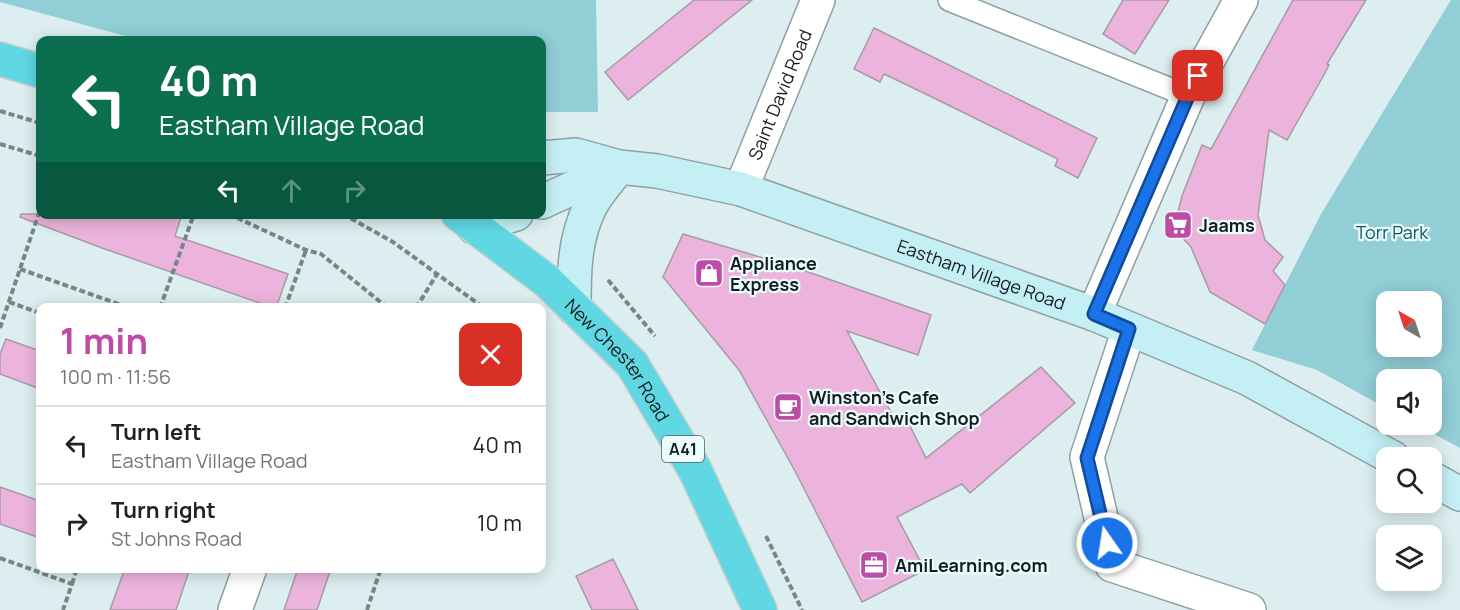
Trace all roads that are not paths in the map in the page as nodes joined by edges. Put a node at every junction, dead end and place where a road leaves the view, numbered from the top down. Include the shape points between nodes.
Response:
1 (949, 0) edge
2 (1241, 0) edge
3 (810, 2) edge
4 (0, 60) edge
5 (36, 70) edge
6 (1188, 96) junction
7 (546, 158) edge
8 (619, 166) junction
9 (741, 189) junction
10 (546, 200) edge
11 (466, 221) edge
12 (574, 308) junction
13 (1094, 314) junction
14 (1129, 329) junction
15 (1376, 449) edge
16 (1442, 484) edge
17 (1460, 494) edge
18 (248, 573) edge
19 (235, 610) edge
20 (759, 610) edge
21 (1248, 610) edge

1 - 6 lane
2 - 6 street
3 - 9 street, Saint David Road
4 - 5 highway
6 - 13 street
7 - 8 main road, Eastham Village Road via 576,155
8 - 9 main road, Eastham Village Road
8 - 10 main road
8 - 12 main road via 583,224 574,259
9 - 13 main road, Eastham Village Road
11 - 12 highway, New Chester Road / A41 via 548,282
12 - 20 highway, New Chester Road / A41 via 632,364 695,470
13 - 14 main road, Eastham Village Road
14 - 15 main road, Eastham Village Road via 1247,378
14 - 21 street via 1087,458 1112,565
16 - 17 main road
18 - 19 street

